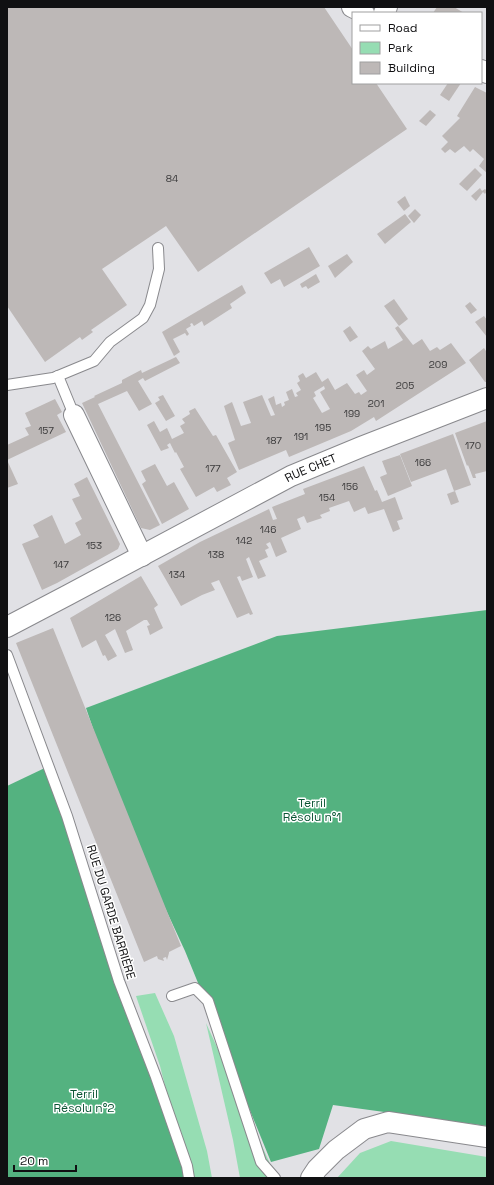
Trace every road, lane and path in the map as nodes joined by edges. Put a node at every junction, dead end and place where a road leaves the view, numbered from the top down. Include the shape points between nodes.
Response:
1 (352, 7) edge
2 (362, 12) edge
3 (158, 248) dead end
4 (58, 376) junction
5 (7, 386) edge
6 (487, 398) edge
7 (74, 415) joint
8 (142, 556) junction
9 (7, 627) edge
10 (7, 655) edge
11 (172, 996) dead end
12 (487, 1137) edge
13 (189, 1178) edge
14 (275, 1178) edge
15 (311, 1178) edge

1 - 2 street
3 - 4 lane via 159,269 150,305 143,318 110,342 94,361
4 - 5 lane
4 - 7 lane
6 - 8 street, RUE CHET via 291,476
7 - 8 street
8 - 9 street, RUE CHET
10 - 13 lane, RUE DU GARDE BARRIÈRE via 67,816 119,982 156,1077
11 - 14 lane via 196,988 208,1001 261,1162
12 - 15 street via 388,1122 364,1129 336,1150

